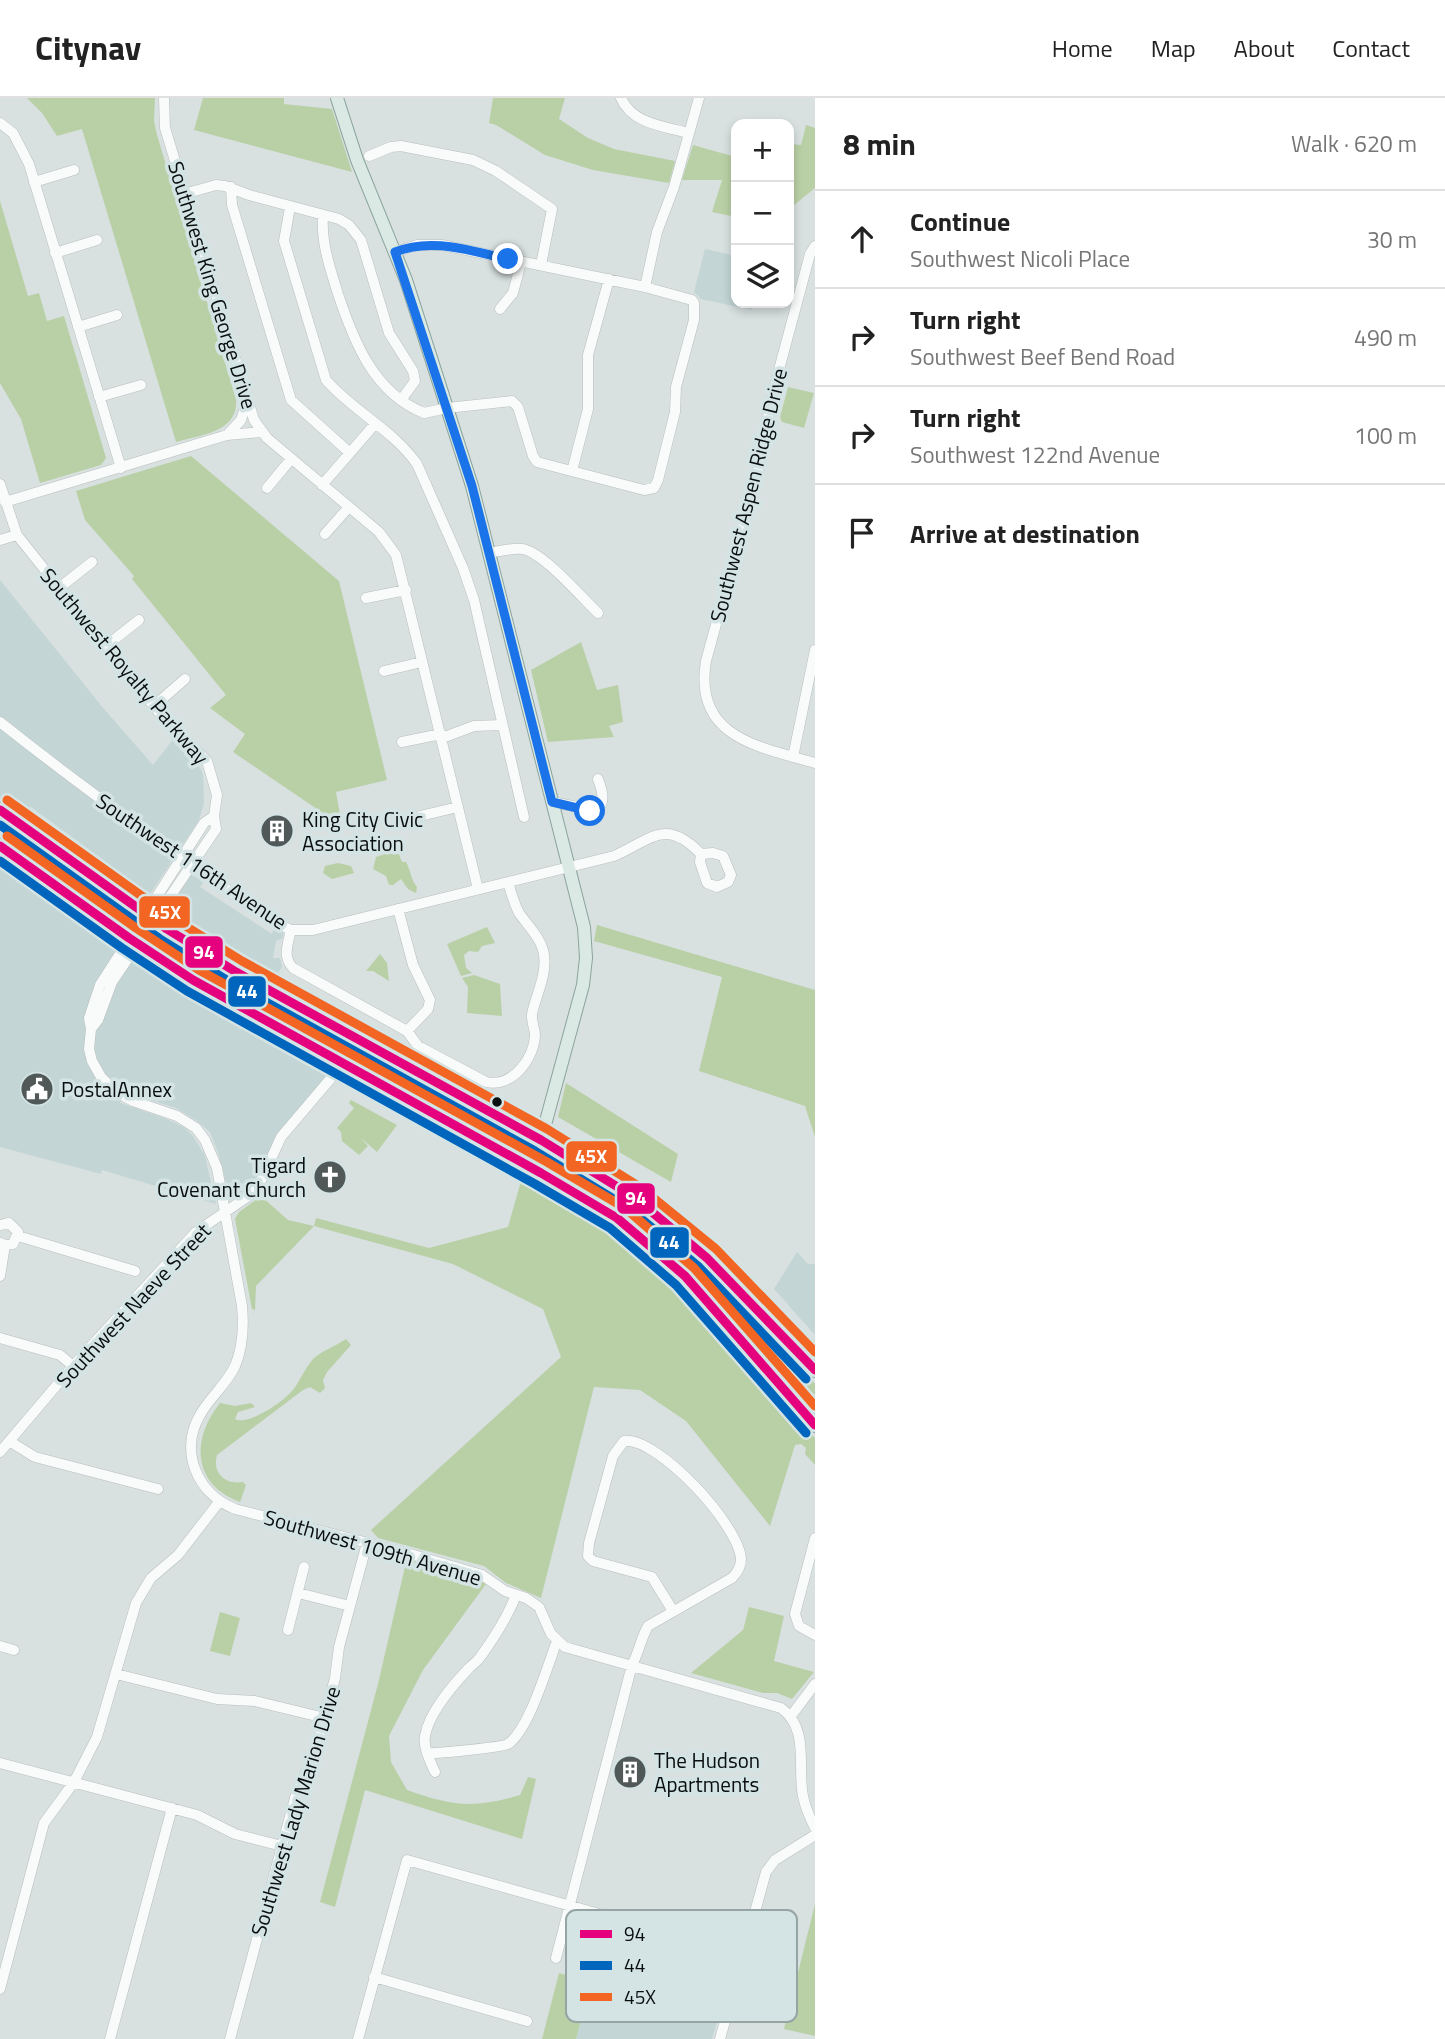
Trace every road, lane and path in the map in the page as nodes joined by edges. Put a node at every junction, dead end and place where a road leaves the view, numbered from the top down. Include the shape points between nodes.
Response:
1 (164, 98) edge
2 (337, 98) edge
3 (621, 98) edge
4 (699, 98) edge
5 (0, 124) edge
6 (688, 133) junction
7 (369, 156) dead end
8 (74, 170) dead end
9 (34, 181) junction
10 (231, 187) junction
11 (184, 194) junction
12 (290, 207) junction
13 (323, 215) junction
14 (97, 240) dead end
15 (815, 246) edge
16 (395, 252) junction
17 (55, 253) junction
18 (521, 262) junction
19 (541, 265) junction
20 (609, 279) junction
21 (645, 287) junction
22 (500, 309) dead end
23 (117, 315) dead end
24 (78, 327) junction
25 (141, 385) dead end
26 (99, 397) junction
27 (401, 400) junction
28 (247, 401) junction
29 (447, 408) junction
30 (375, 424) junction
31 (261, 432) junction
32 (227, 435) junction
33 (350, 453) junction
34 (291, 458) junction
35 (121, 468) junction
36 (572, 471) junction
37 (0, 484) edge
38 (323, 485) junction
39 (267, 488) dead end
40 (5, 502) junction
41 (349, 507) junction
42 (325, 534) dead end
43 (16, 535) junction
44 (0, 540) edge
45 (489, 553) junction
46 (92, 562) dead end
47 (59, 588) junction
48 (406, 590) junction
49 (366, 598) dead end
50 (598, 613) dead end
51 (139, 620) dead end
52 (106, 646) junction
53 (815, 650) edge
54 (422, 663) junction
55 (384, 671) dead end
56 (185, 679) dead end
57 (153, 706) junction
58 (0, 722) edge
59 (502, 725) junction
60 (441, 736) junction
61 (402, 742) dead end
62 (793, 757) junction
63 (815, 763) edge
64 (597, 779) dead end
65 (552, 802) junction
66 (458, 807) junction
67 (0, 810) edge
68 (214, 816) junction
69 (420, 816) dead end
70 (524, 817) dead end
71 (0, 846) edge
72 (701, 854) dead end
73 (181, 857) junction
74 (192, 866) junction
75 (569, 867) junction
76 (508, 882) junction
77 (478, 889) junction
78 (398, 909) junction
79 (150, 917) junction
80 (291, 930) junction
81 (134, 941) junction
82 (407, 1031) junction
83 (343, 1064) junction
84 (541, 1140) junction
85 (533, 1168) junction
86 (225, 1211) junction
87 (0, 1225) edge
88 (18, 1236) junction
89 (2, 1244) edge
90 (135, 1271) dead end
91 (0, 1276) edge
92 (0, 1338) edge
93 (73, 1366) junction
94 (815, 1370) edge
95 (815, 1425) edge
96 (9, 1441) junction
97 (0, 1451) edge
98 (158, 1489) dead end
99 (219, 1502) junction
100 (815, 1538) edge
101 (367, 1543) junction
102 (304, 1567) dead end
103 (298, 1593) junction
104 (516, 1595) junction
105 (350, 1606) junction
106 (673, 1611) junction
107 (288, 1630) dead end
108 (815, 1635) edge
109 (557, 1641) junction
110 (0, 1646) edge
111 (14, 1650) dead end
112 (632, 1665) junction
113 (116, 1674) junction
114 (815, 1684) edge
115 (791, 1716) junction
116 (325, 1718) junction
117 (426, 1753) junction
118 (0, 1763) edge
119 (435, 1772) dead end
120 (74, 1782) junction
121 (172, 1808) junction
122 (815, 1828) edge
123 (815, 1835) edge
124 (282, 1846) junction
125 (569, 1906) junction
126 (568, 1910) edge
127 (583, 1910) edge
128 (754, 1910) edge
129 (566, 1918) edge
130 (556, 1958) dead end
131 (374, 1977) junction
132 (0, 1989) edge
133 (527, 2021) dead end
134 (724, 2022) edge
135 (110, 2039) edge
136 (230, 2039) edge
137 (358, 2039) edge
138 (720, 2039) edge

1 - 11 street, Southwest King George Drive via 165,128
2 - 16 main road
3 - 6 street via 642,120
4 - 6 street
5 - 9 street via 13,133
6 - 21 street
7 - 19 street via 391,147 412,147 472,160 496,171 552,209
8 - 9 street
9 - 17 street
10 - 11 street via 216,185
10 - 12 street
10 - 33 street via 291,400
11 - 28 street, Southwest King George Drive
12 - 13 street
12 - 30 street via 284,241 320,365 338,394
13 - 27 street via 329,267 353,339 380,381
13 - 27 street via 349,225 361,240 389,333 415,381
14 - 17 street
15 - 62 street, Southwest Aspen Ridge Drive via 769,407 766,442 705,670 708,700 726,729 748,744
16 - 18 street via 431,244
16 - 29 main road
17 - 24 street
18 - 19 street
18 - 22 street via 513,293
19 - 20 street
20 - 21 street
20 - 36 street via 588,355 588,409
21 - 36 street via 694,303 658,480 644,490
23 - 24 street
24 - 26 street
25 - 26 street
26 - 35 street
27 - 29 street via 424,413
28 - 31 street, Southwest King George Drive
28 - 32 street via 238,425
29 - 36 street via 512,401 518,407 534,460
29 - 45 main road
30 - 33 street
30 - 59 street via 407,449 417,464 463,568
31 - 32 street
31 - 34 street, Southwest King George Drive
32 - 35 street
33 - 38 street
34 - 38 street, Southwest King George Drive
34 - 39 street
35 - 40 street
37 - 40 street, Southwest Royalty Parkway
38 - 41 street, Southwest King George Drive
40 - 43 street, Southwest Royalty Parkway
41 - 42 street
41 - 48 street, Southwest King George Drive via 392,548
43 - 44 street
43 - 47 street, Southwest Royalty Parkway
45 - 50 street via 524,549 538,555
45 - 65 main road
46 - 47 street
47 - 52 street, Southwest Royalty Parkway
48 - 49 street
48 - 54 street, Southwest King George Drive
51 - 52 street
52 - 57 street, Southwest Royalty Parkway
53 - 62 street
54 - 55 street
54 - 60 street, Southwest King George Drive
56 - 57 street
57 - 68 street, Southwest Royalty Parkway via 207,761 217,795
58 - 73 street, Southwest 116th Avenue
59 - 60 street via 474,726
59 - 70 street
60 - 61 street
60 - 66 street, Southwest King George Drive
62 - 63 street, Southwest Aspen Ridge Drive
64 - 65 street via 603,799 597,811
65 - 75 main road
66 - 69 street
66 - 77 street, Southwest King George Drive
67 - 79 highway
68 - 73 street, Southwest Royalty Parkway
68 - 74 street, Southwest Royalty Parkway via 216,829
71 - 81 highway
72 - 75 street, Southwest 116th Avenue via 683,838 660,833 614,856
73 - 74 street, Southwest 116th Avenue
73 - 79 street, Southwest Royalty Parkway
74 - 79 street, Southwest Royalty Parkway
74 - 80 street, Southwest 116th Avenue
75 - 76 street, Southwest 116th Avenue
75 - 84 main road via 584,927 585,972
76 - 77 street, Southwest 116th Avenue
76 - 82 street via 513,901 545,957 532,1015 535,1038 527,1064 500,1081 486,1082 418,1046
77 - 78 street, Southwest 116th Avenue
78 - 80 street, Southwest 116th Avenue via 313,930
78 - 82 street via 413,965 430,1000 428,1009
79 - 81 street, Southwest Royalty Parkway
79 - 84 highway via 236,972
80 - 82 street via 286,954 293,968
81 - 83 highway via 193,980
81 - 86 street, Southwest Royalty Parkway via 91,1029 91,1059 111,1088 196,1128 215,1160
83 - 85 highway
83 - 86 street, Southwest Naeve Street via 281,1137 257,1187
84 - 85 main road
84 - 94 highway via 619,1187 678,1232
85 - 95 highway via 596,1204 658,1251 709,1301
86 - 93 street, Southwest Naeve Street via 196,1232
86 - 99 street, Southwest Royalty Parkway via 243,1337 229,1377 195,1423 191,1450 197,1477
87 - 88 street via 13,1225
88 - 89 street via 13,1244
88 - 90 street
89 - 91 street
92 - 93 street via 60,1355
93 - 96 street, Southwest Naeve Street
96 - 97 street, Southwest Naeve Street
96 - 98 street via 35,1457
99 - 101 street, Southwest 109th Avenue
99 - 113 street via 178,1555 151,1578 136,1603
100 - 108 street via 795,1614 799,1626
101 - 104 street, Southwest 109th Avenue via 477,1572
101 - 105 street, Southwest Lady Marion Drive
102 - 103 street
103 - 105 street
103 - 107 street
104 - 109 street, Southwest 109th Avenue via 539,1607
104 - 117 street via 480,1659 428,1725
105 - 116 street, Southwest Lady Marion Drive
106 - 106 street via 652,1577 588,1556 613,1456 624,1441 639,1443 693,1482 718,1512 740,1553 732,1578
106 - 112 street via 648,1626
109 - 112 street
109 - 117 street via 523,1728 505,1746
110 - 111 street
112 - 115 street via 768,1703
112 - 125 street
113 - 116 street via 217,1699 255,1701
113 - 120 street via 97,1737
114 - 115 street
115 - 122 street via 799,1728 804,1800
116 - 124 street, Southwest Lady Marion Drive
117 - 119 street
118 - 120 street
120 - 121 street
120 - 132 street via 44,1823
121 - 124 street via 235,1834
121 - 135 street
123 - 128 street via 769,1867
124 - 136 street, Southwest Lady Marion Drive
125 - 126 street
125 - 127 street
125 - 131 street via 407,1860
129 - 130 street
131 - 133 street
131 - 137 street
134 - 138 street

